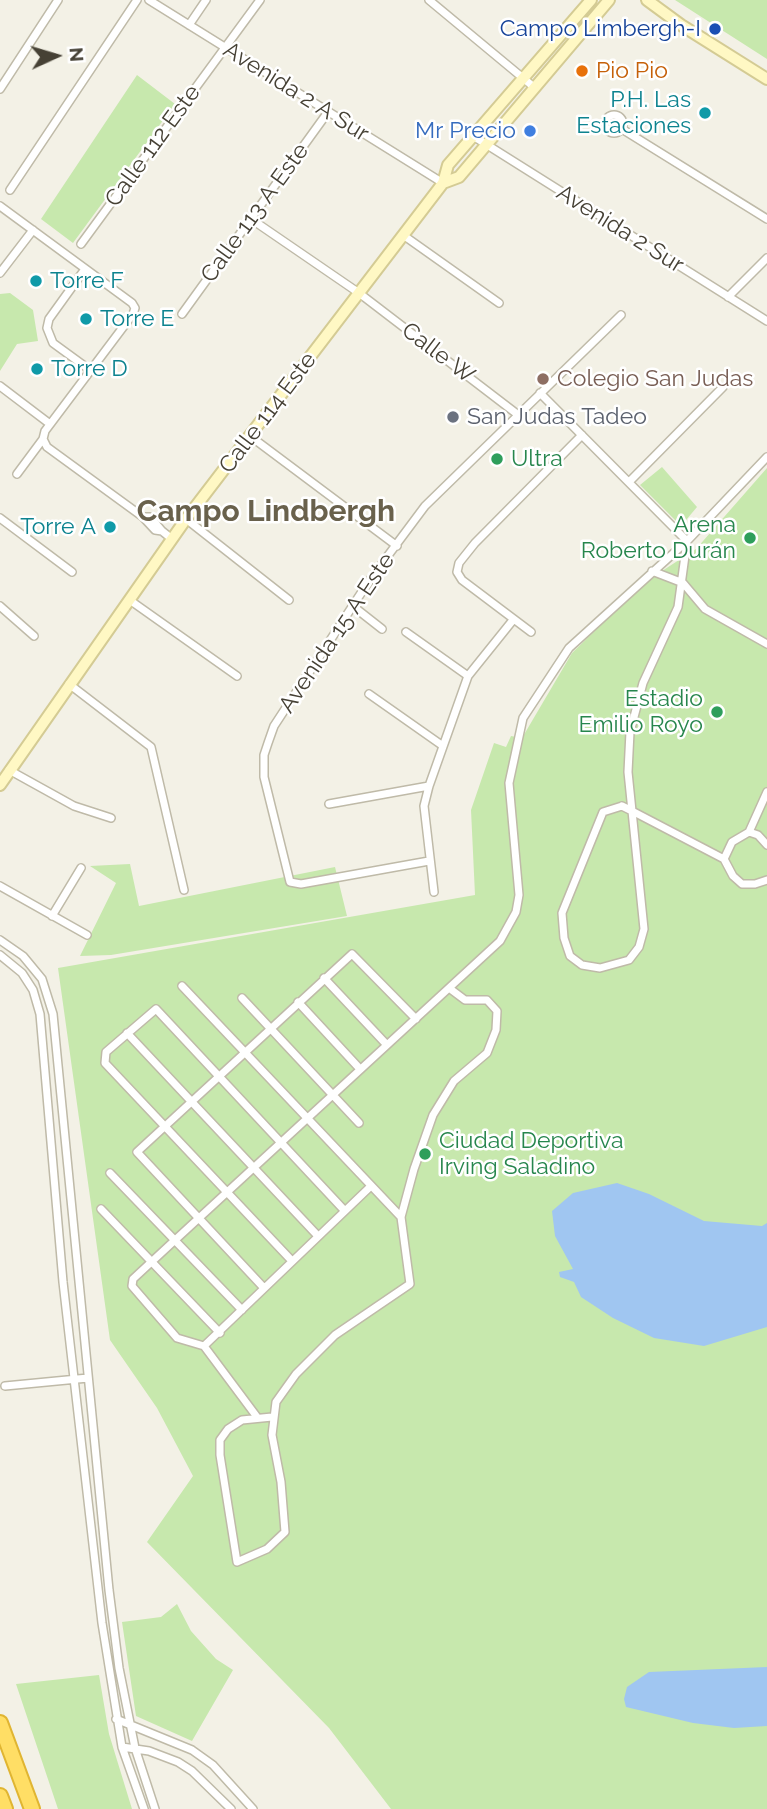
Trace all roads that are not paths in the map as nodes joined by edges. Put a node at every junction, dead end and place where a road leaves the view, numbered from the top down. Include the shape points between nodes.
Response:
1 (58, 0) edge
2 (137, 0) edge
3 (149, 0) edge
4 (205, 0) edge
5 (260, 0) edge
6 (429, 0) edge
7 (591, 0) edge
8 (609, 0) edge
9 (648, 0) edge
10 (189, 25) junction
11 (225, 47) junction
12 (524, 78) junction
13 (767, 79) edge
14 (535, 88) junction
15 (0, 89) edge
16 (328, 112) junction
17 (622, 129) dead end
18 (473, 136) junction
19 (486, 144) junction
20 (443, 183) junction
21 (10, 190) dead end
22 (0, 206) edge
23 (251, 219) junction
24 (767, 219) edge
25 (33, 230) junction
26 (403, 235) junction
27 (80, 244) dead end
28 (767, 258) edge
29 (85, 269) junction
30 (0, 273) edge
31 (359, 293) junction
32 (728, 297) junction
33 (499, 303) dead end
34 (182, 314) dead end
35 (621, 315) dead end
36 (767, 321) edge
37 (90, 370) junction
38 (0, 386) edge
39 (723, 387) dead end
40 (540, 393) junction
41 (517, 414) junction
42 (50, 424) junction
43 (582, 435) junction
44 (250, 436) junction
45 (43, 439) junction
46 (767, 457) edge
47 (17, 474) dead end
48 (630, 481) junction
49 (0, 518) edge
50 (186, 519) junction
51 (172, 539) junction
52 (687, 541) junction
53 (397, 546) junction
54 (652, 571) junction
55 (72, 572) dead end
56 (683, 583) junction
57 (289, 600) dead end
58 (131, 601) junction
59 (0, 606) edge
60 (354, 607) junction
61 (513, 620) junction
62 (382, 629) dead end
63 (406, 632) dead end
64 (531, 632) dead end
65 (34, 636) dead end
66 (767, 644) edge
67 (237, 676) dead end
68 (468, 676) junction
69 (69, 684) junction
70 (369, 694) dead end
71 (443, 746) junction
72 (9, 770) junction
73 (0, 785) edge
74 (429, 786) junction
75 (767, 792) edge
76 (329, 804) dead end
77 (632, 811) junction
78 (111, 818) dead end
79 (749, 832) junction
80 (767, 845) edge
81 (724, 859) junction
82 (429, 860) junction
83 (81, 869) dead end
84 (767, 880) edge
85 (0, 886) edge
86 (184, 890) dead end
87 (434, 892) dead end
88 (52, 916) junction
89 (87, 935) dead end
90 (0, 940) edge
91 (0, 955) edge
92 (324, 978) junction
93 (182, 986) dead end
94 (449, 988) junction
95 (242, 998) dead end
96 (298, 1002) junction
97 (416, 1019) junction
98 (270, 1027) junction
99 (127, 1034) junction
100 (387, 1045) junction
101 (244, 1051) junction
102 (360, 1069) junction
103 (218, 1076) junction
104 (334, 1094) junction
105 (191, 1101) junction
106 (307, 1119) junction
107 (359, 1123) dead end
108 (164, 1127) junction
109 (281, 1143) junction
110 (255, 1169) junction
111 (110, 1173) dead end
112 (371, 1186) junction
113 (227, 1193) junction
114 (101, 1209) dead end
115 (344, 1210) junction
116 (401, 1217) junction
117 (199, 1219) junction
118 (317, 1235) junction
119 (174, 1241) junction
120 (292, 1261) junction
121 (152, 1262) junction
122 (77, 1272) junction
123 (62, 1273) junction
124 (264, 1288) junction
125 (242, 1310) junction
126 (220, 1333) junction
127 (204, 1346) junction
128 (88, 1377) junction
129 (75, 1379) junction
130 (5, 1386) dead end
131 (257, 1417) junction
132 (272, 1417) junction
133 (116, 1719) junction
134 (130, 1722) junction
135 (0, 1723) edge
136 (122, 1747) junction
137 (135, 1748) junction
138 (0, 1796) edge
139 (5, 1809) edge
140 (32, 1809) edge
141 (144, 1809) edge
142 (155, 1809) edge
143 (231, 1809) edge
144 (253, 1809) edge

1 - 15 street
2 - 21 street
3 - 10 street, Avenida 2 A Sur
4 - 10 street
5 - 11 street, Calle 112 Este
6 - 12 street
7 - 12 street, Calle 114 Este
8 - 14 street, Calle 114 Este
9 - 13 street
10 - 11 street, Avenida 2 A Sur
11 - 16 street, Avenida 2 A Sur
11 - 27 street, Calle 112 Este
12 - 14 street
12 - 18 street, Calle 114 Este
14 - 19 street, Calle 114 Este
16 - 20 street, Avenida 2 A Sur
16 - 23 street, Calle 113 A Este
17 - 24 street
18 - 19 street, Avenida 2 Sur
18 - 20 street, Calle 114 Este via 448,165
19 - 20 street, Calle 114 Este via 459,177
19 - 32 street, Avenida 2 Sur
20 - 26 street, Calle 114 Este
22 - 25 street
23 - 31 street, Calle W
23 - 34 street, Calle 113 A Este
25 - 29 street
25 - 30 street
26 - 31 street, Calle 114 Este
26 - 33 street
28 - 32 street
29 - 37 street via 47,328 53,342
29 - 37 street via 135,308
31 - 41 street, Calle W
31 - 44 street, Calle 114 Este
32 - 36 street, Avenida 2 Sur
35 - 40 street, Avenida 15 A Este
37 - 42 street
38 - 42 street
39 - 48 street
40 - 41 street, Avenida 15 A Este
40 - 43 street
41 - 53 street, Avenida 15 A Este via 425,506
42 - 45 street
43 - 48 street
43 - 61 street via 459,563 457,572 462,580
44 - 50 street, Calle 114 Este
44 - 53 street
45 - 47 street
45 - 51 street via 47,447 143,517 150,517
46 - 52 street
48 - 52 street
49 - 55 street
50 - 51 street, Calle 114 Este
50 - 57 street
51 - 58 street, Calle 114 Este
52 - 54 street
52 - 56 street
53 - 60 street, Avenida 15 A Este
54 - 56 street
54 - 94 street via 569,648 523,718 509,783 519,895 516,912 500,941
56 - 66 street via 705,609
56 - 77 street via 678,607 643,683 630,732
58 - 67 street
58 - 69 street, Calle 114 Este
59 - 65 street
60 - 62 street
60 - 82 street, Avenida 15 A Este via 274,726 264,755 264,778 290,882 301,884
61 - 64 street
61 - 68 street
63 - 68 street
68 - 71 street
69 - 72 street, Calle 114 Este
69 - 86 street via 151,747
70 - 71 street
71 - 74 street
72 - 73 street, Calle 114 Este
72 - 78 street via 74,806
74 - 76 street
74 - 82 street via 424,806
75 - 79 street
77 - 77 street via 644,929 639,947 629,960 614,966 582,965 570,956 562,913 603,812 622,806
77 - 81 street
79 - 80 street
79 - 81 street via 733,842
81 - 84 street via 742,884
82 - 87 street
83 - 88 street
85 - 88 street
88 - 89 street
90 - 122 street via 23,956 42,979 54,1014
91 - 123 street via 22,973 40,1014
92 - 96 street
92 - 97 street via 352,954
92 - 100 street
93 - 101 street
94 - 97 street
94 - 116 street via 465,1000 487,1000 497,1011 496,1030 488,1053 454,1082 433,1115
95 - 98 street
96 - 98 street
96 - 102 street
97 - 100 street
98 - 101 street
98 - 104 street
99 - 103 street via 156,1009
99 - 105 street
99 - 108 street via 106,1052 105,1063
100 - 102 street
101 - 103 street
101 - 106 street
102 - 104 street
103 - 105 street
103 - 109 street
104 - 106 street
104 - 107 street
105 - 108 street
105 - 110 street
106 - 109 street
106 - 112 street
108 - 113 street
108 - 117 street via 137,1152
109 - 110 street
109 - 115 street
110 - 113 street
110 - 118 street
111 - 119 street
112 - 115 street
112 - 116 street
113 - 117 street
113 - 120 street
114 - 121 street
115 - 118 street
116 - 132 street via 410,1284 335,1335 296,1374 276,1402
117 - 119 street
117 - 124 street
118 - 120 street
119 - 121 street
119 - 125 street
120 - 124 street
121 - 126 street
121 - 127 street via 134,1279 134,1291 177,1338
122 - 123 street
122 - 128 street
123 - 129 street
124 - 125 street
125 - 126 street
126 - 127 street
127 - 131 street
128 - 129 street
128 - 134 street via 110,1603
129 - 130 street
129 - 133 street
131 - 132 street
131 - 132 street via 233,1424 220,1440 237,1562 267,1549 285,1532
133 - 134 street
133 - 136 street
134 - 137 street
134 - 144 street via 192,1750 213,1765
135 - 140 highway
136 - 137 street
136 - 141 street
137 - 142 street
137 - 143 street via 185,1766
138 - 139 highway

